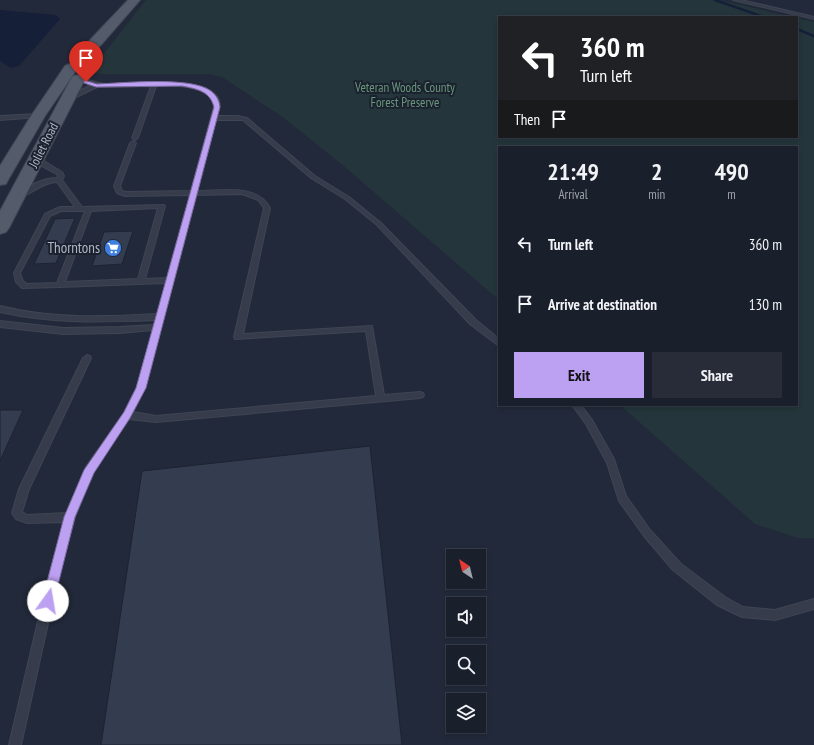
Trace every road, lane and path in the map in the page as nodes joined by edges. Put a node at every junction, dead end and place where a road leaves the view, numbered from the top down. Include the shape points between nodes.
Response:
1 (134, 0) edge
2 (735, 0) edge
3 (814, 18) edge
4 (79, 71) junction
5 (96, 85) junction
6 (154, 85) junction
7 (66, 99) junction
8 (38, 116) junction
9 (0, 118) edge
10 (214, 118) junction
11 (37, 157) junction
12 (0, 180) edge
13 (59, 180) junction
14 (194, 193) junction
15 (16, 198) junction
16 (80, 209) junction
17 (89, 209) junction
18 (0, 228) edge
19 (170, 280) junction
20 (142, 281) junction
21 (60, 284) junction
22 (0, 309) edge
23 (160, 317) junction
24 (0, 324) edge
25 (158, 327) junction
26 (498, 342) edge
27 (87, 358) dead end
28 (420, 395) dead end
29 (381, 398) junction
30 (577, 406) edge
31 (127, 415) junction
32 (70, 517) junction
33 (814, 604) edge
34 (15, 745) edge

1 - 4 main road, Joliet Road via 95,43
2 - 3 lane
4 - 5 lane
4 - 7 main road, Joliet Road
4 - 8 main road, Joliet Road via 70,69
5 - 6 lane
5 - 7 lane
6 - 10 lane via 182,84 208,92 215,99 217,107
6 - 14 lane via 117,186 119,192
7 - 11 main road, Joliet Road
8 - 9 lane
8 - 12 main road, Joliet Road
10 - 14 lane
10 - 26 lane via 245,119 314,177 347,198 379,224 472,322
11 - 13 lane via 49,169 60,173 62,176
11 - 15 main road, Joliet Road
13 - 15 lane via 41,183
13 - 16 lane
14 - 19 lane
14 - 29 lane via 242,192 256,195 263,200 267,208 238,337 368,328
15 - 18 main road, Joliet Road
16 - 17 lane
16 - 21 lane via 60,209 47,215 18,273 20,282 25,286
17 - 20 lane via 162,206
17 - 21 lane
19 - 20 lane
19 - 23 lane
20 - 21 lane
22 - 23 lane via 56,318
23 - 25 lane
24 - 25 lane via 63,331
25 - 31 lane via 141,388
27 - 32 lane via 24,489 17,512 19,516 27,519
28 - 29 lane
29 - 31 lane via 156,419
30 - 33 lane via 589,422 611,462 622,498 647,533 677,567 721,601 742,612 775,615
31 - 32 lane via 89,470
32 - 34 lane via 51,587

